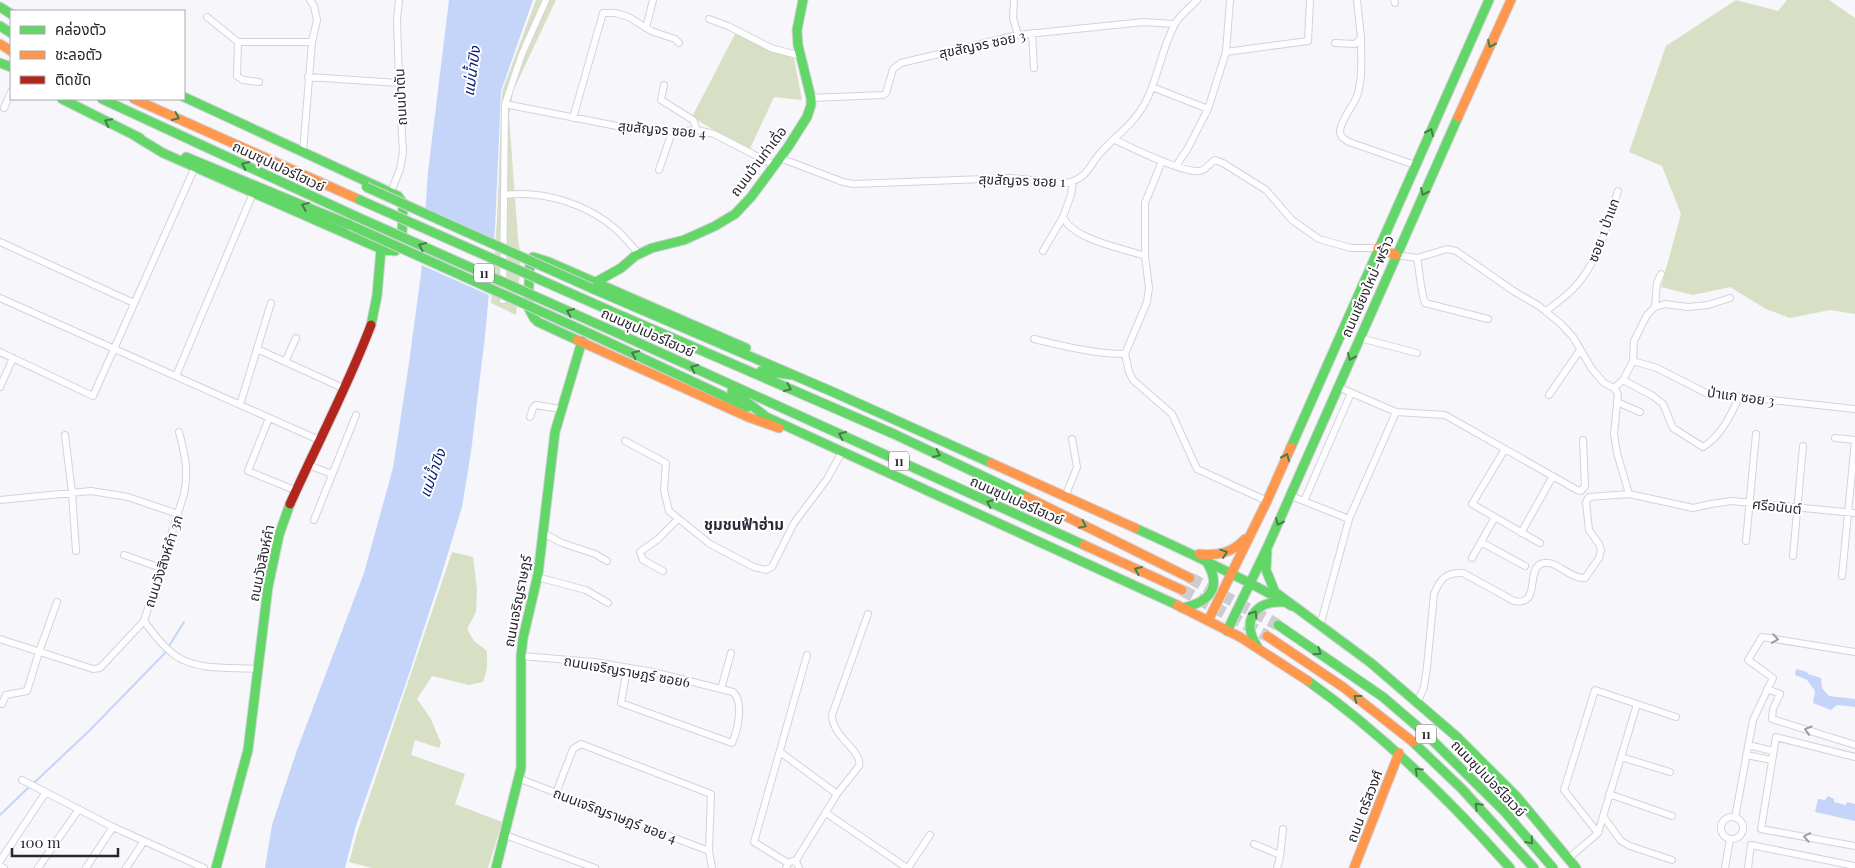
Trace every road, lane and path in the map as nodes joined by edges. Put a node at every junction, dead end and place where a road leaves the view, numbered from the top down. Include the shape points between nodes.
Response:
1 (310, 0) edge
2 (399, 0) edge
3 (546, 0) edge
4 (653, 0) edge
5 (803, 0) edge
6 (1014, 0) edge
7 (1197, 0) edge
8 (1230, 0) edge
9 (1310, 0) edge
10 (1357, 0) edge
11 (1489, 0) edge
12 (1511, 0) edge
13 (207, 17) dead end
14 (709, 19) dead end
15 (1174, 24) junction
16 (646, 28) junction
17 (1032, 33) junction
18 (1018, 34) junction
19 (1361, 38) junction
20 (238, 42) junction
21 (312, 42) junction
22 (679, 43) dead end
23 (1335, 43) dead end
24 (1226, 52) junction
25 (801, 56) junction
26 (1034, 68) dead end
27 (308, 77) junction
28 (259, 82) dead end
29 (399, 83) junction
30 (664, 85) dead end
31 (1152, 87) junction
32 (10, 94) edge
33 (185, 97) edge
34 (811, 98) junction
35 (64, 100) edge
36 (104, 100) edge
37 (136, 100) edge
38 (179, 100) edge
39 (506, 104) junction
40 (4, 108) dead end
41 (1208, 109) junction
42 (573, 118) junction
43 (698, 130) junction
44 (672, 132) junction
45 (135, 136) junction
46 (1115, 140) junction
47 (303, 152) junction
48 (1162, 161) junction
49 (777, 162) junction
50 (1415, 165) junction
51 (1176, 166) junction
52 (195, 167) junction
53 (659, 170) dead end
54 (1073, 182) junction
55 (1618, 191) dead end
56 (391, 192) junction
57 (253, 193) junction
58 (504, 194) junction
59 (1063, 217) junction
60 (0, 242) edge
61 (1378, 248) junction
62 (381, 249) junction
63 (1043, 251) dead end
64 (639, 254) junction
65 (1396, 255) junction
66 (1145, 256) junction
67 (1417, 258) junction
68 (621, 268) junction
69 (1661, 274) dead end
70 (593, 285) junction
71 (608, 288) junction
72 (0, 298) edge
73 (1730, 298) dead end
74 (503, 300) dead end
75 (134, 303) junction
76 (271, 303) dead end
77 (1654, 307) junction
78 (1546, 311) junction
79 (1488, 319) dead end
80 (296, 338) dead end
81 (1360, 338) junction
82 (1034, 339) dead end
83 (582, 341) junction
84 (113, 349) junction
85 (257, 349) junction
86 (1580, 350) junction
87 (0, 352) edge
88 (1417, 353) dead end
89 (1125, 354) junction
90 (13, 358) junction
91 (1633, 361) junction
92 (285, 362) junction
93 (744, 368) junction
94 (793, 375) junction
95 (176, 376) junction
96 (714, 377) junction
97 (1623, 380) junction
98 (0, 387) edge
99 (1338, 387) junction
100 (343, 388) junction
101 (1614, 388) junction
102 (833, 392) junction
103 (1351, 393) junction
104 (1549, 395) dead end
105 (1739, 398) junction
106 (1617, 402) junction
107 (240, 405) junction
108 (560, 409) junction
109 (1855, 409) edge
110 (1396, 412) junction
111 (1640, 412) dead end
112 (356, 415) dead end
113 (764, 415) junction
114 (530, 417) dead end
115 (269, 418) junction
116 (179, 432) dead end
117 (803, 434) junction
118 (1756, 434) dead end
119 (65, 435) dead end
120 (1835, 438) dead end
121 (1072, 439) dead end
122 (319, 440) junction
123 (1584, 440) dead end
124 (1855, 440) edge
125 (625, 441) dead end
126 (1803, 446) dead end
127 (1505, 449) junction
128 (842, 452) junction
129 (308, 465) junction
130 (332, 474) junction
131 (1553, 476) junction
132 (296, 491) junction
133 (72, 493) junction
134 (1629, 494) junction
135 (1065, 496) junction
136 (1290, 496) junction
137 (0, 500) edge
138 (1267, 500) junction
139 (1304, 501) junction
140 (1751, 503) junction
141 (1797, 507) junction
142 (1851, 513) edge
143 (178, 514) junction
144 (1496, 517) junction
145 (678, 519) junction
146 (1349, 519) junction
147 (314, 520) dead end
148 (543, 533) junction
149 (1251, 533) junction
150 (1521, 533) junction
151 (1746, 541) dead end
152 (1481, 542) junction
153 (1540, 543) dead end
154 (1268, 546) junction
155 (76, 551) dead end
156 (1191, 552) junction
157 (124, 556) dead end
158 (1793, 556) dead end
159 (1472, 558) dead end
160 (1205, 559) junction
161 (607, 561) dead end
162 (1525, 566) dead end
163 (161, 568) junction
164 (663, 571) dead end
165 (1232, 574) junction
166 (1842, 576) dead end
167 (537, 577) junction
168 (1190, 578) tunnel mouth
169 (1250, 583) junction
170 (1182, 590) tunnel mouth
171 (57, 602) dead end
172 (608, 603) dead end
173 (1289, 605) junction
174 (1182, 608) junction
175 (868, 614) dead end
176 (144, 621) junction
177 (1208, 621) junction
178 (1278, 625) tunnel mouth
179 (1320, 626) junction
180 (1227, 631) junction
181 (1267, 636) tunnel mouth
182 (0, 639) edge
183 (1259, 648) junction
184 (39, 652) junction
185 (1855, 652) edge
186 (731, 653) dead end
187 (807, 655) dead end
188 (521, 656) junction
189 (627, 668) junction
190 (258, 669) junction
191 (721, 689) junction
192 (1768, 689) junction
193 (1418, 702) junction
194 (2, 704) dead end
195 (1637, 704) junction
196 (1676, 717) dead end
197 (1748, 745) junction
198 (1855, 745) edge
199 (1773, 751) junction
200 (780, 752) junction
201 (1399, 753) junction
202 (1746, 755) junction
203 (1621, 756) junction
204 (1855, 757) edge
205 (1772, 760) junction
206 (1670, 772) dead end
207 (22, 780) dead end
208 (520, 780) junction
209 (46, 792) junction
210 (556, 793) junction
211 (837, 794) junction
212 (1609, 794) junction
213 (79, 809) junction
214 (826, 812) junction
215 (1603, 816) junction
216 (1672, 816) dead end
217 (1735, 818) junction
218 (113, 827) junction
219 (1284, 828) dead end
220 (1598, 833) junction
221 (505, 835) junction
222 (930, 835) dead end
223 (1730, 839) junction
224 (144, 841) junction
225 (1254, 844) dead end
226 (1855, 846) edge
227 (709, 851) junction
228 (1280, 855) junction
229 (1569, 858) junction
230 (1672, 860) dead end
231 (0, 861) edge
232 (797, 865) edge
233 (0, 866) edge
234 (787, 866) edge
235 (1855, 866) edge
236 (4, 868) edge
237 (38, 868) edge
238 (86, 868) edge
239 (126, 868) edge
240 (204, 868) edge
241 (216, 868) edge
242 (496, 868) edge
243 (595, 868) edge
244 (712, 868) edge
245 (907, 868) edge
246 (1276, 868) edge
247 (1354, 868) edge
248 (1510, 868) edge
249 (1534, 868) edge
250 (1553, 868) edge
251 (1576, 868) edge
252 (1725, 868) edge
253 (1748, 868) edge

1 - 21 street via 317,20
2 - 29 street, ถนนป่าตัน
3 - 39 street via 522,54
4 - 16 street
5 - 25 main road, ถนนบ้านท่าเดื่อ via 798,30
6 - 18 street via 1013,18
7 - 15 street, สุขสัญจร ซอย 1
8 - 24 street
9 - 24 street via 1308,41
10 - 19 street
50 -> 11 main road, ถนนเชียงใหม่-พร้าว
12 -> 65 main road, ถนนเชียงใหม่-พร้าว
13 - 20 street
14 - 25 street via 771,48
15 - 17 street, สุขสัญจร ซอย 3 via 1144,22
15 - 31 street, สุขสัญจร ซอย 1
16 - 22 street
16 - 42 street via 629,17 602,13
17 - 18 street, สุขสัญจร ซอย 3
17 - 26 street
18 - 34 street, สุขสัญจร ซอย 3 via 901,63 893,69 883,95
19 - 23 street via 1355,44
19 - 50 street via 1357,95 1341,127 1342,138
20 - 21 street
20 - 28 street via 237,76
21 - 27 street
24 - 41 street
25 - 34 main road, ถนนบ้านท่าเดื่อ
27 - 29 street
27 - 47 street
29 - 56 street, ถนนป่าตัน via 404,152
30 - 43 street via 661,100 693,120
31 - 41 street
31 - 46 street, สุขสัญจร ซอย 1 via 1133,121
32 - 40 street
33 - 47 main road
34 - 49 main road, ถนนบ้านท่าเดื่อ via 807,117
45 -> 35 main road
96 -> 36 main road, ถนนซุปเปอร์ไฮเวย์ / 11, bridge
37 -> 93 main road, ถนนซุปเปอร์ไฮเวย์ / 11, bridge
38 - 70 main road, bridge via 366,187
39 - 42 street, สุขสัญจร ซอย 4
39 - 58 street
41 - 51 street
42 - 44 street, สุขสัญจร ซอย 4 via 632,129
43 - 44 street, สุขสัญจร ซอย 4
43 - 49 street, สุขสัญจร ซอย 4
44 - 53 street
45 - 52 main road
113 -> 45 main road, bridge via 350,224
46 - 48 street
46 - 54 street, สุขสัญจร ซอย 1 via 1102,151 1087,172
47 - 56 main road
48 - 51 street
48 - 66 street via 1145,203
49 - 54 street, สุขสัญจร ซอย 1 via 853,184 1004,178
49 - 64 main road, ถนนบ้านท่าเดื่อ via 752,197 734,214 684,240
50 - 61 main road, ถนนเชียงใหม่-พร้าว
51 - 61 street via 1197,172 1215,160 1223,163 1266,190 1292,220 1319,239 1351,248
52 - 57 main road
52 - 75 street
54 - 59 street
55 - 78 street, ซอย 1 ป่าแก via 1593,262 1572,290
56 - 62 main road via 403,203 401,244 394,251
57 - 62 main road
57 - 95 street
58 - 64 street via 539,195 568,202 596,215 617,230
58 - 74 street
59 - 63 street
59 - 66 street via 1078,232
60 - 75 street
61 - 65 main road
138 -> 61 main road, ถนนเชียงใหม่-พร้าว
62 - 100 main road, ถนนวังสิงห์คำ via 373,319 358,360
64 - 68 main road, ถนนบ้านท่าเดื่อ
65 - 67 street
65 - 81 main road, ถนนเชียงใหม่-พร้าว
66 - 89 street via 1149,288 1147,302
67 - 78 street via 1447,249 1456,251
67 - 79 street via 1425,303
68 - 70 main road, ถนนบ้านท่าเดื่อ
68 - 71 main road, ถนนบ้านท่าเดื่อ
69 - 77 street
70 - 71 main road
70 - 83 main road via 539,258 530,259 530,312 538,322
70 - 94 main road
71 - 102 main road via 806,375
72 - 84 street
73 - 77 street via 1708,305 1665,304
75 - 84 street
76 - 85 street
77 - 91 street via 1634,341
78 - 86 street via 1573,337
80 - 92 street
81 - 88 street
81 -> 99 main road, ถนนเชียงใหม่-พร้าว
82 - 89 street via 1083,351
83 - 108 main road, ถนนเจริญราษฎร์
83 - 117 main road via 748,417
84 - 90 street via 92,396
84 - 95 street
85 - 92 street
85 - 107 street
86 - 101 street via 1604,383
86 - 104 street
87 - 90 street
89 - 138 street via 1134,380 1172,414 1197,469
90 - 98 street
91 - 97 street
91 - 105 street, ป่าแก ซอย 3 via 1658,368 1706,393
92 - 100 street
93 - 94 main road
93 -> 168 main road, ถนนซุปเปอร์ไฮเวย์ / 11 via 984,476
94 - 102 main road
95 - 107 street
96 - 113 main road
170 -> 96 main road, ถนนซุปเปอร์ไฮเวย์ / 11
97 - 101 street
97 - 105 street via 1663,404 1673,428 1703,447 1712,442
99 - 103 street
99 - 136 main road, ถนนเชียงใหม่-พร้าว
100 - 122 main road, ถนนวังสิงห์คำ
101 - 106 street via 1618,394
102 - 135 main road
103 - 110 street
103 - 139 street
105 - 109 street, ป่าแก ซอย 3
106 - 111 street
106 - 134 street via 1616,444
107 - 115 street
108 - 114 street via 536,405
108 - 148 main road, ถนนเจริญราษฎร์
110 - 127 street via 1445,416
110 - 146 street
112 - 130 street
113 - 117 main road
115 - 122 street
115 - 132 street via 248,471
116 - 143 street, ถนนวังสิงห์คำ 3ก via 187,478
117 - 128 main road
118 - 140 street
119 - 133 street
120 - 124 street
121 - 135 street via 1077,467
122 - 129 main road, ถนนวังสิงห์คำ
123 - 131 street via 1584,489 1573,489
124 - 142 street
125 - 145 street via 666,464 664,490 669,511
126 - 141 street
127 - 131 street
127 - 144 street via 1472,504
128 - 145 street via 827,480 794,523 772,567 766,570 710,544
128 - 174 main road
129 - 130 street
129 - 132 main road, ถนนวังสิงห์คำ
130 - 147 street
131 - 150 street
132 - 190 main road, ถนนวังสิงห์คำ via 273,560
133 - 137 street
133 - 143 street via 91,491 128,497
133 - 155 street
134 - 140 street, ศรีอนันต์ via 1693,508 1732,501
134 - 193 street, ศรีอนันต์ via 1594,496 1586,502 1588,530 1600,550 1599,558 1585,578 1579,579 1553,564 1540,563 1536,567 1529,597 1520,602 1463,573 1445,575 1434,594 1427,667
135 - 156 main road
136 - 139 street
136 -> 154 main road, ถนนเชียงใหม่-พร้าว
138 - 149 main road, ถนนเชียงใหม่-พร้าว
139 - 146 street
140 - 141 street, ศรีอนันต์
140 - 151 street
141 - 142 street, ศรีอนันต์
141 - 158 street
142 - 166 street
143 - 163 street, ถนนวังสิงห์คำ 3ก
144 - 150 street
144 - 152 street
145 - 164 street via 640,552 643,560
146 - 179 street
148 - 161 street
148 - 167 main road, ถนนเจริญราษฎร์
156 -> 149 main road via 1217,556 1226,554
149 - 165 main road, ถนนเชียงใหม่-พร้าว
150 - 153 street
152 - 159 street
152 - 162 street
154 - 169 main road, ถนนเชียงใหม่-พร้าว
154 - 173 main road via 1266,570 1276,592
156 - 160 main road
157 - 163 street
160 - 165 main road
160 - 174 main road via 1213,571 1212,592 1203,602
163 - 176 street, ถนนวังสิงห์คำ 3ก
165 - 169 main road
165 - 177 main road, ถนนเชียงใหม่-พร้าว
167 - 172 street via 586,590
167 - 188 main road, ถนนเจริญราษฎร์
169 - 173 main road
169 - 180 main road, ถนนเชียงใหม่-พร้าว
171 - 184 street
173 - 179 main road
183 -> 173 main road via 1250,637 1249,623 1255,610 1266,602 1280,601
174 - 177 main road
175 - 211 street via 832,715 836,731 860,761
176 - 184 street via 100,668 93,669
176 - 190 street, ถนนวังสิงห์คำ 3ก via 164,646 188,662
177 - 180 main road
178 -> 250 main road, ถนนซุปเปอร์ไฮเวย์ / 11 via 1383,697 1425,733 1504,811
179 - 193 main road
180 - 183 main road
249 -> 181 main road, ถนนซุปเปอร์ไฮเวย์ / 11 via 1493,820 1415,744 1322,671
182 - 184 street
183 - 201 main road via 1332,698
184 - 194 street via 27,691 6,695
192 -> 185 street via 1773,678 1748,660 1762,637
186 - 191 street
187 - 200 street
188 - 189 street, ถนนเจริญราษฎร์ ซอย6
188 - 208 main road, ถนนเจริญราษฎร์
189 - 191 street, ถนนเจริญราษฎร์ ซอย6
189 - 191 street, ถนนเจริญราษฎร์ ซอย6 via 622,703 732,743 739,726 738,696
190 - 241 main road, ถนนวังสิงห์คำ via 248,750
192 - 197 street via 1753,720
198 -> 192 street via 1772,719 1780,694
193 - 229 main road via 1499,778
195 - 196 street
195 - 203 street
195 - 220 street via 1595,690 1564,790
197 - 199 street
197 - 202 street
199 - 204 street via 1776,737
199 - 205 street
200 - 211 street
200 - 234 street via 754,842
201 - 247 main road, ถนน ตรัสวงศ์
248 -> 201 main road
202 - 205 street
202 - 217 street
203 - 206 street
203 - 212 street
226 -> 205 street via 1761,829
207 - 209 street
208 - 210 street, ถนนเจริญราษฎร์ ซอย 4
208 - 221 main road, ถนนเจริญราษฎร์
209 - 213 street
209 - 231 street
210 - 227 street, ถนนเจริญราษฎร์ ซอย 4
210 - 227 street via 573,749 581,744 590,747 711,794
211 - 214 street
212 - 215 street
212 - 216 street
213 - 218 street
213 - 237 street
214 - 232 street
214 - 245 street
215 - 220 street
215 - 230 street via 1622,841
217 - 223 street via 1742,825 1742,832
217 - 223 street via 1726,820 1722,826 1724,835
218 - 224 street
218 - 238 street
219 - 228 street
220 - 229 street
221 - 242 main road, ถนนเจริญราษฎร์
221 - 243 street
222 - 245 street
223 - 252 street
224 - 239 street
224 - 240 street
225 - 228 street
227 - 244 street
228 - 246 street
229 - 251 main road
232 - 234 street via 791,861
233 - 236 street
235 - 253 street via 1751,845

